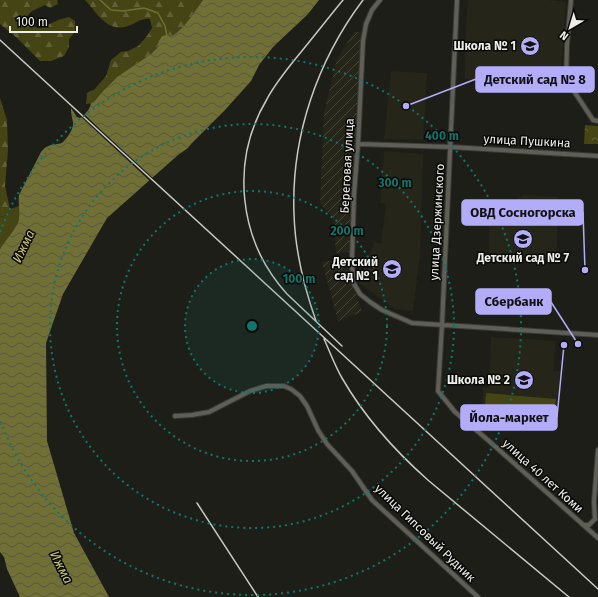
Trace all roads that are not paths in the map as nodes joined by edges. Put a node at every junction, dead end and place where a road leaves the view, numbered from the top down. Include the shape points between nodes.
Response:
1 (380, 0) edge
2 (457, 0) edge
3 (571, 0) edge
4 (598, 122) edge
5 (358, 144) junction
6 (450, 147) junction
7 (598, 156) edge
8 (442, 325) junction
9 (598, 335) edge
10 (175, 416) dead end
11 (598, 450) edge
12 (596, 519) edge
13 (583, 525) junction
14 (598, 538) edge
15 (478, 597) edge

1 - 5 street, Береговая улица via 372,10 362,41
2 - 6 street, улица Дзержинского
3 - 4 street via 566,79 593,120
5 - 6 street, улица Пушкина
5 - 8 street, Береговая улица via 354,195 353,282 360,294 382,310 412,323
6 - 7 street, улица Пушкина
6 - 8 street, улица Дзержинского
8 - 9 street, Береговая улица
8 - 13 street, улица 40 лет Коми via 438,391 455,412
10 - 15 street, улица Гипсовый Рудник via 209,412 250,391 266,386 284,386 291,389 304,401 327,444 352,471 372,500
11 - 12 street via 594,502
12 - 13 street via 589,525
13 - 14 street, улица 40 лет Коми

